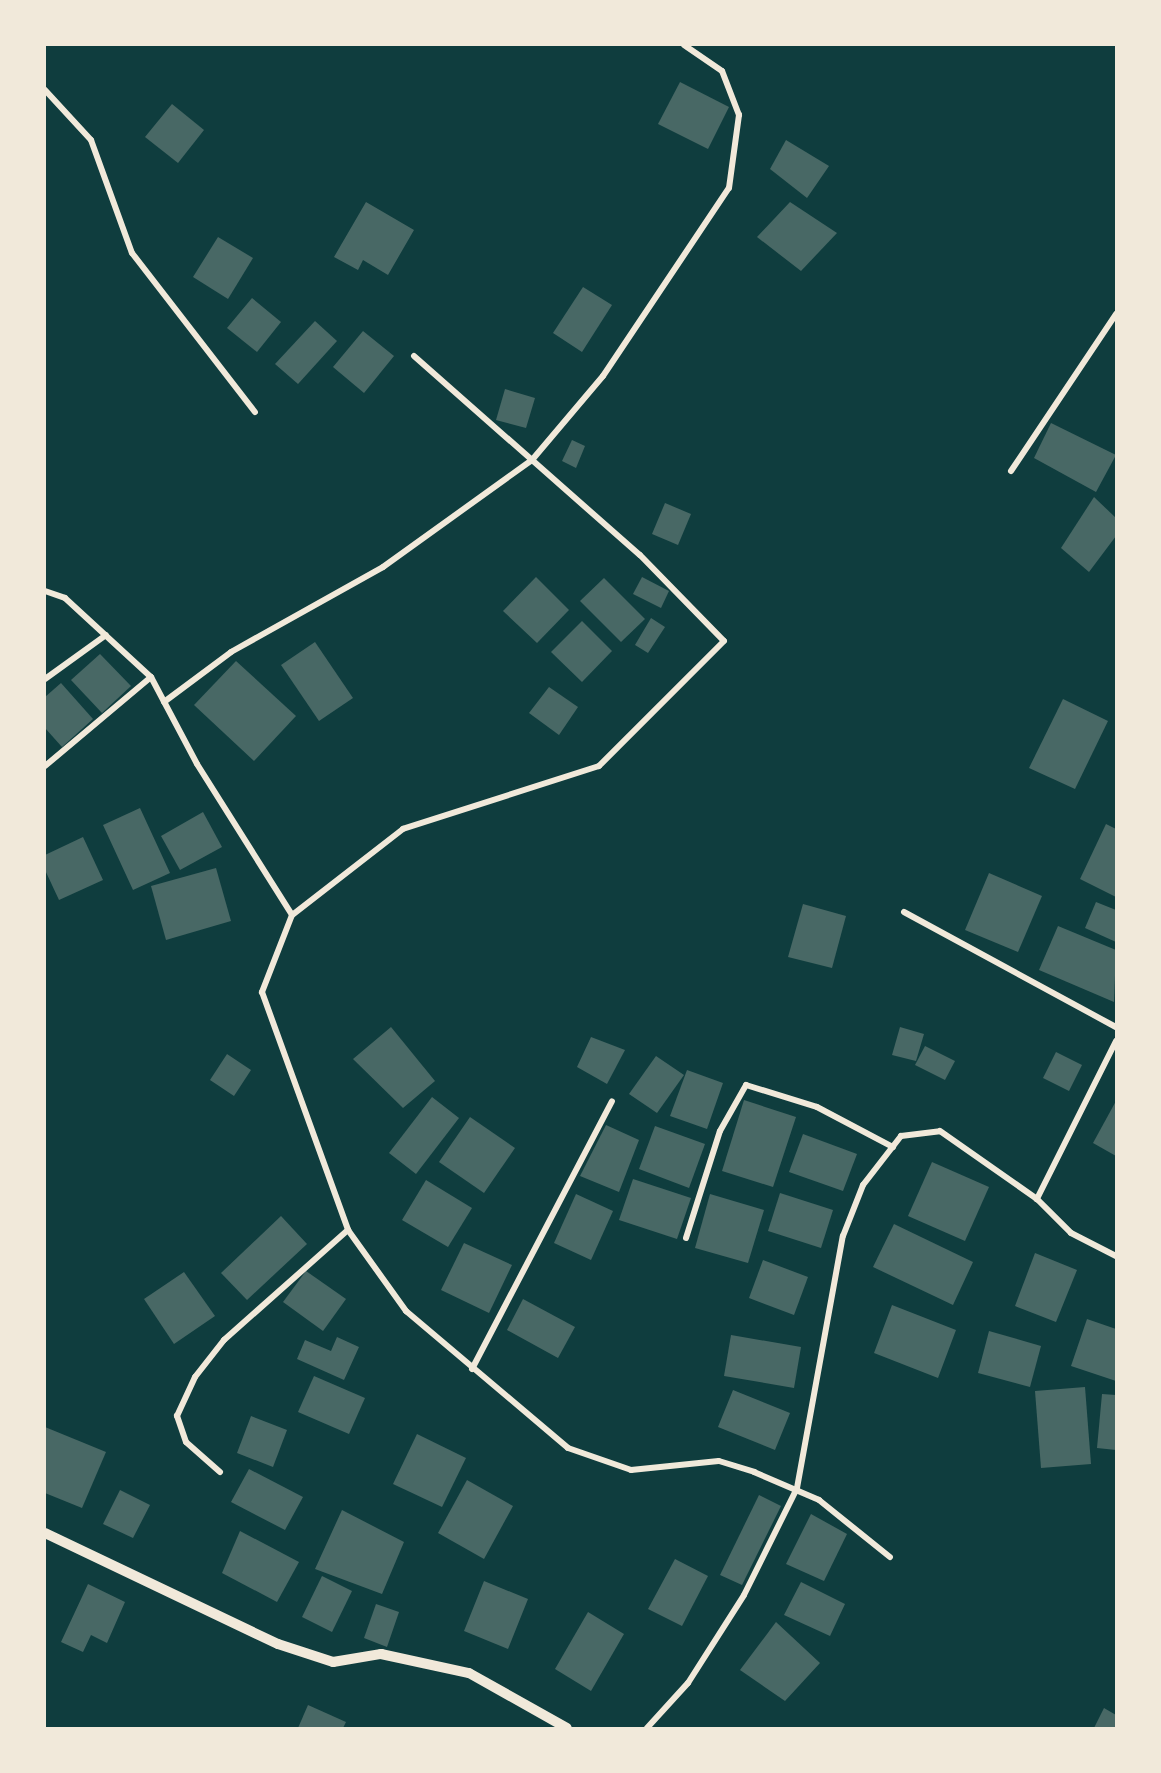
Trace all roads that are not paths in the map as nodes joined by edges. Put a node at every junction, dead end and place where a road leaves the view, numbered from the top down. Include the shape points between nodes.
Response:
1 (684, 45) edge
2 (45, 90) edge
3 (1116, 314) edge
4 (414, 356) dead end
5 (255, 412) dead end
6 (532, 460) junction
7 (1011, 471) dead end
8 (45, 591) edge
9 (106, 635) junction
10 (152, 677) junction
11 (45, 679) edge
12 (164, 702) junction
13 (45, 766) edge
14 (904, 912) dead end
15 (292, 915) junction
16 (1116, 1027) edge
17 (1116, 1041) edge
18 (612, 1101) dead end
19 (893, 1147) junction
20 (1037, 1199) junction
21 (348, 1230) junction
22 (687, 1238) dead end
23 (1116, 1256) edge
24 (471, 1369) junction
25 (220, 1473) dead end
26 (797, 1488) junction
27 (45, 1533) edge
28 (890, 1557) dead end
29 (567, 1728) edge
30 (647, 1728) edge

1 - 6 street via 722,71 739,115 729,188 603,376
2 - 5 street via 91,140 132,253
3 - 7 street
4 - 6 street
6 - 12 street via 382,567 231,652
6 - 15 street via 640,555 724,641 599,766 403,829
8 - 9 street via 65,598
9 - 10 street
9 - 11 street
10 - 12 street
10 - 13 street
12 - 15 street
14 - 16 street
15 - 21 street via 262,992
17 - 20 street
18 - 24 street
19 - 20 street via 901,1136 940,1131
19 - 22 street via 817,1107 746,1085 720,1131
19 - 26 street via 863,1185 843,1236
20 - 23 street via 1071,1233
21 - 24 street via 406,1311
21 - 25 street via 224,1340 195,1377 177,1416 186,1442
24 - 26 street via 568,1448 605,1464 631,1470 719,1461
26 - 28 street
26 - 30 street via 744,1595 688,1683
27 - 29 street via 278,1644 333,1662 381,1654 469,1673

